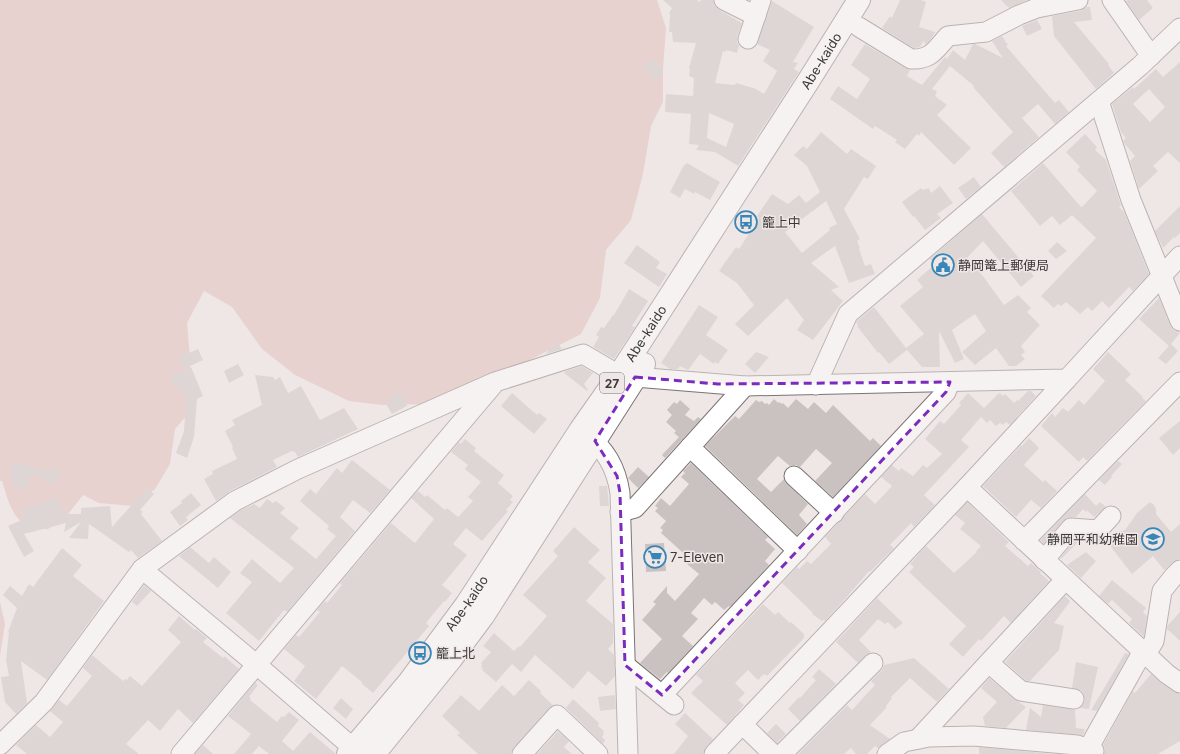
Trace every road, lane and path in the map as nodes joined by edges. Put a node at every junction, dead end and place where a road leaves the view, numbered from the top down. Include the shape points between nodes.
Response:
1 (724, 0) edge
2 (859, 0) edge
3 (875, 0) edge
4 (1078, 0) edge
5 (1112, 0) edge
6 (758, 8) edge
7 (858, 27) junction
8 (1180, 28) edge
9 (748, 39) dead end
10 (1151, 56) junction
11 (1099, 101) junction
12 (1180, 256) edge
13 (1162, 276) junction
14 (1180, 321) edge
15 (627, 376) junction
16 (1067, 379) junction
17 (495, 382) junction
18 (950, 382) junction
19 (1180, 382) edge
20 (816, 385) junction
21 (745, 386) junction
22 (588, 435) junction
23 (690, 447) junction
24 (794, 476) dead end
25 (967, 487) junction
26 (620, 512) junction
27 (834, 513) junction
28 (1111, 516) dead end
29 (1024, 541) junction
30 (798, 551) junction
31 (1044, 560) junction
32 (142, 569) junction
33 (1180, 570) edge
34 (1065, 580) junction
35 (1145, 652) junction
36 (989, 662) junction
37 (873, 663) dead end
38 (257, 665) junction
39 (626, 665) junction
40 (1180, 683) edge
41 (1074, 699) dead end
42 (742, 724) junction
43 (918, 740) junction
44 (0, 745) edge
45 (624, 750) edge
46 (359, 752) edge
47 (1094, 752) edge
48 (181, 754) edge
49 (522, 754) edge
50 (598, 754) edge
51 (714, 754) edge
52 (773, 754) edge
53 (782, 754) edge
54 (886, 754) edge

1 - 6 street
2 - 15 main road, Abe-kaido / 27
3 - 7 main road, Abe-kaido / 27
4 - 7 street via 1037,8 986,32 948,36 930,56 920,59 911,59
5 - 10 street
6 - 9 street
7 - 15 main road, Abe-kaido / 27
8 - 10 street
10 - 11 street
11 - 13 street via 1131,200
11 - 20 street via 848,314
12 - 13 street
13 - 14 street
13 - 16 street
15 - 17 street via 583,354
15 - 21 street
15 - 22 main road, Abe-kaido / 27
16 - 18 street
16 - 25 street
17 - 32 street via 298,469 236,501
17 - 38 street
18 - 20 street
18 - 27 street via 946,392
19 - 29 street
20 - 21 street
21 - 23 street
22 - 26 street via 605,453 617,476
22 - 46 main road, Abe-kaido / 27 via 483,616 451,659
23 - 26 street via 635,508
23 - 30 street
24 - 27 street
25 - 29 street
25 - 42 street
26 - 39 street
27 - 30 street
28 - 31 street via 1098,530 1071,528
29 - 31 street
30 - 39 street via 668,700
31 - 34 street
32 - 38 street
32 - 44 street via 44,702
33 - 35 street via 1162,591 1154,641
34 - 35 street
34 - 36 street
35 - 40 street
35 - 47 street
36 - 41 street via 1021,691
36 - 43 street
37 - 53 street
38 - 46 street
38 - 48 street
39 - 45 street
42 - 51 street
42 - 52 street
43 - 47 street via 974,736 1077,745
43 - 54 street via 904,742
49 - 50 street via 557,716

